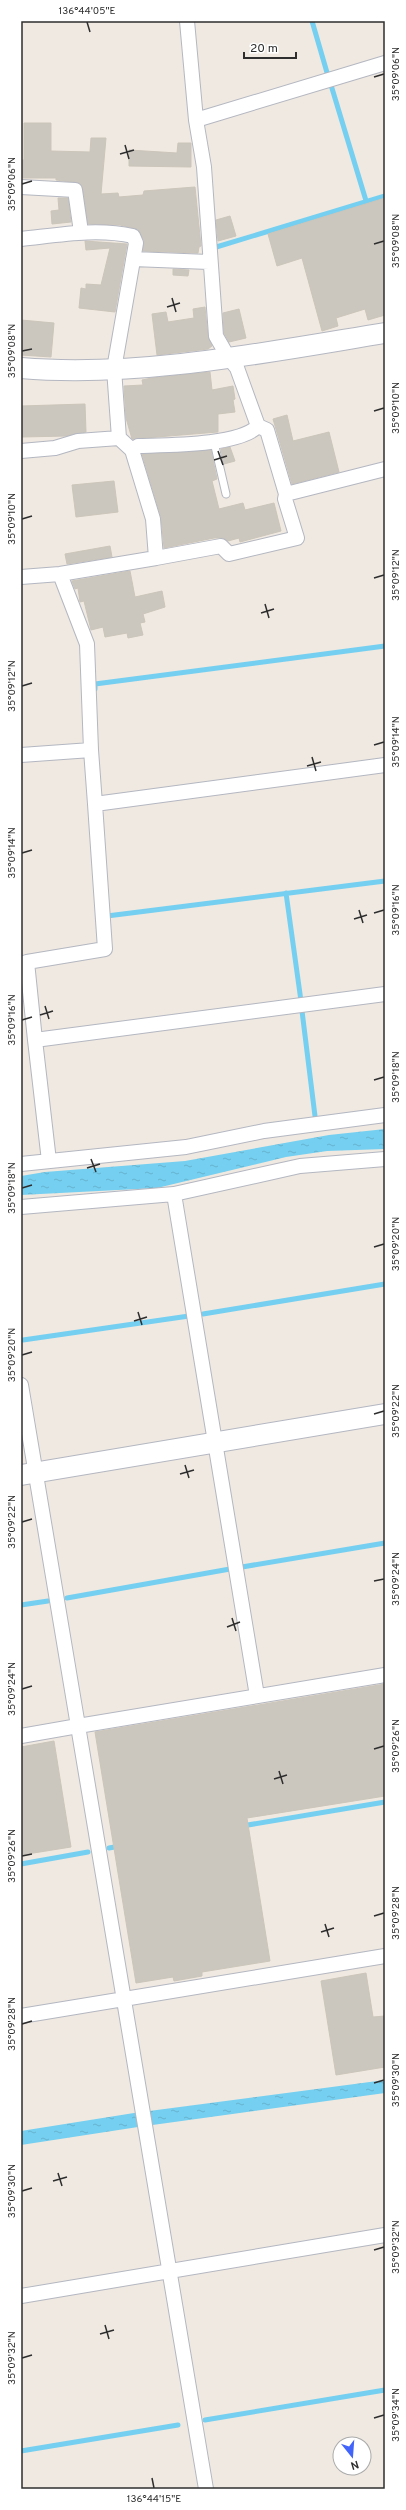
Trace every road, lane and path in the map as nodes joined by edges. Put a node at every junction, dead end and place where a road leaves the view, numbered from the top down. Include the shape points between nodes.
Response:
1 (187, 21) edge
2 (385, 64) edge
3 (196, 120) junction
4 (21, 187) edge
5 (81, 232) junction
6 (21, 239) edge
7 (133, 259) junction
8 (209, 262) junction
9 (385, 333) edge
10 (228, 357) junction
11 (21, 368) edge
12 (114, 369) junction
13 (258, 426) junction
14 (120, 438) junction
15 (214, 442) junction
16 (132, 450) junction
17 (21, 451) edge
18 (385, 470) edge
19 (226, 494) dead end
20 (286, 494) junction
21 (156, 558) junction
22 (60, 574) junction
23 (21, 577) edge
24 (91, 750) junction
25 (21, 755) edge
26 (385, 765) edge
27 (95, 804) junction
28 (24, 963) edge
29 (385, 994) edge
30 (35, 1040) junction
31 (385, 1115) edge
32 (385, 1159) edge
33 (49, 1161) junction
34 (21, 1164) edge
35 (174, 1194) junction
36 (21, 1207) edge
37 (21, 1384) edge
38 (385, 1414) edge
39 (215, 1442) junction
40 (29, 1473) edge
41 (385, 1675) edge
42 (257, 1696) junction
43 (78, 1726) junction
44 (21, 1736) edge
45 (385, 1956) edge
46 (125, 1999) junction
47 (21, 2016) edge
48 (385, 2235) edge
49 (170, 2271) junction
50 (21, 2296) edge
51 (206, 2489) edge

1 - 3 street
2 - 3 street
3 - 8 street via 204,167
4 - 5 street via 75,190
5 - 6 street
5 - 7 street via 113,232 133,236 136,242
7 - 8 street
7 - 12 street
8 - 10 street via 216,336
9 - 10 street
10 - 12 street
10 - 13 street via 237,368
11 - 12 street
12 - 14 street
13 - 15 street via 252,432
13 - 20 street via 267,430
14 - 16 street
14 - 17 street via 78,441 55,448
15 - 16 street via 138,446
15 - 19 lane
16 - 21 street via 153,519
18 - 20 street
20 - 21 street via 285,500 297,538 229,554 221,546
21 - 22 street
22 - 23 street
22 - 24 street via 87,644
24 - 25 street
24 - 27 street
26 - 27 street
27 - 28 street via 104,949
28 - 30 street
29 - 30 street
30 - 33 street
31 - 33 street via 264,1131 186,1147
32 - 35 street via 300,1166
33 - 34 street
35 - 36 street
35 - 39 street
37 - 40 street
38 - 39 street
39 - 40 street
39 - 42 street
40 - 43 street
41 - 42 street
42 - 43 street
43 - 44 street
43 - 46 street
45 - 46 street
46 - 47 street
46 - 49 street
48 - 49 street
49 - 50 street
49 - 51 street

